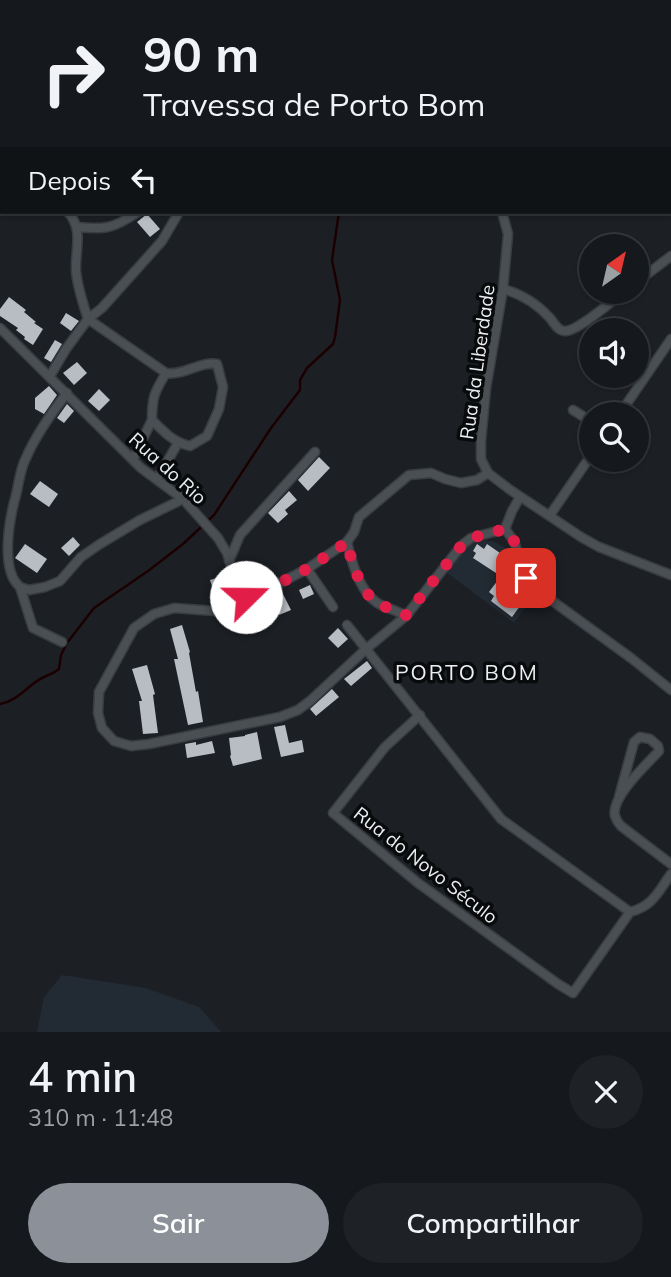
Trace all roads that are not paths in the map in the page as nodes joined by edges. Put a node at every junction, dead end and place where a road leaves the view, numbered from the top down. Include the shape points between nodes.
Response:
1 (70, 214) edge
2 (135, 214) edge
3 (178, 214) edge
4 (503, 214) edge
5 (78, 228) junction
6 (671, 256) edge
7 (649, 273) edge
8 (503, 289) junction
9 (609, 304) edge
10 (88, 319) junction
11 (0, 328) edge
12 (671, 339) edge
13 (166, 373) junction
14 (50, 376) junction
15 (67, 393) junction
16 (628, 402) edge
17 (573, 410) dead end
18 (579, 414) edge
19 (152, 420) junction
20 (178, 443) junction
21 (315, 452) dead end
22 (133, 459) junction
23 (488, 472) junction
24 (580, 472) edge
25 (158, 479) junction
26 (520, 497) junction
27 (183, 499) junction
28 (550, 515) junction
29 (505, 529) junction
30 (347, 542) junction
31 (229, 561) junction
32 (307, 569) junction
33 (671, 575) edge
34 (20, 587) junction
35 (246, 597) junction
36 (333, 607) dead end
37 (406, 615) junction
38 (347, 625) dead end
39 (62, 642) dead end
40 (366, 649) junction
41 (671, 690) edge
42 (420, 715) junction
43 (619, 797) junction
44 (671, 864) edge
45 (671, 874) edge
46 (630, 912) junction

1 - 5 street
2 - 5 street via 107,228
3 - 10 street via 162,241
4 - 8 street, Rua da Liberdade via 509,234
5 - 10 street via 76,271
6 - 7 street
8 - 9 street via 535,303 560,330 568,331
8 - 23 street, Rua da Liberdade via 481,441 481,459
10 - 13 street
10 - 14 street
11 - 14 street, Rua do Rio
12 - 16 street
13 - 19 street via 152,403
13 - 20 street via 217,364 223,387 207,436 190,446
14 - 15 street, Rua do Rio
15 - 22 street, Rua do Rio
15 - 34 street via 25,459 5,537 8,574
17 - 18 street
19 - 20 street
19 - 22 street
20 - 25 street
21 - 31 street via 240,535
22 - 25 street, Rua do Rio
23 - 26 street
23 - 30 street via 461,483 431,473 409,475 359,517
24 - 28 street
25 - 27 street, Rua do Rio
26 - 28 street
26 - 29 street
27 - 31 street, Rua do Rio via 218,538
27 - 34 street via 100,544 60,581 29,590
28 - 33 street via 599,547
29 - 37 street via 462,545
29 - 41 street via 514,541 526,578 540,592
30 - 32 street
30 - 37 street via 351,562 368,595 377,604
31 - 35 street, Rua do Rio
32 - 35 street
32 - 36 street
34 - 39 street via 33,628
35 - 40 street via 231,608 215,611 174,608 154,614 134,628 99,692 102,728 114,741 131,746 149,744 288,715 310,701
37 - 40 street
38 - 40 street
40 - 42 street
42 - 46 street via 501,819
42 - 46 street, Rua do Novo Século via 384,747 333,813 418,883 573,993
43 - 43 street via 659,751 650,739 640,737 634,743
43 - 44 street via 615,817 621,826
45 - 46 street via 650,903

